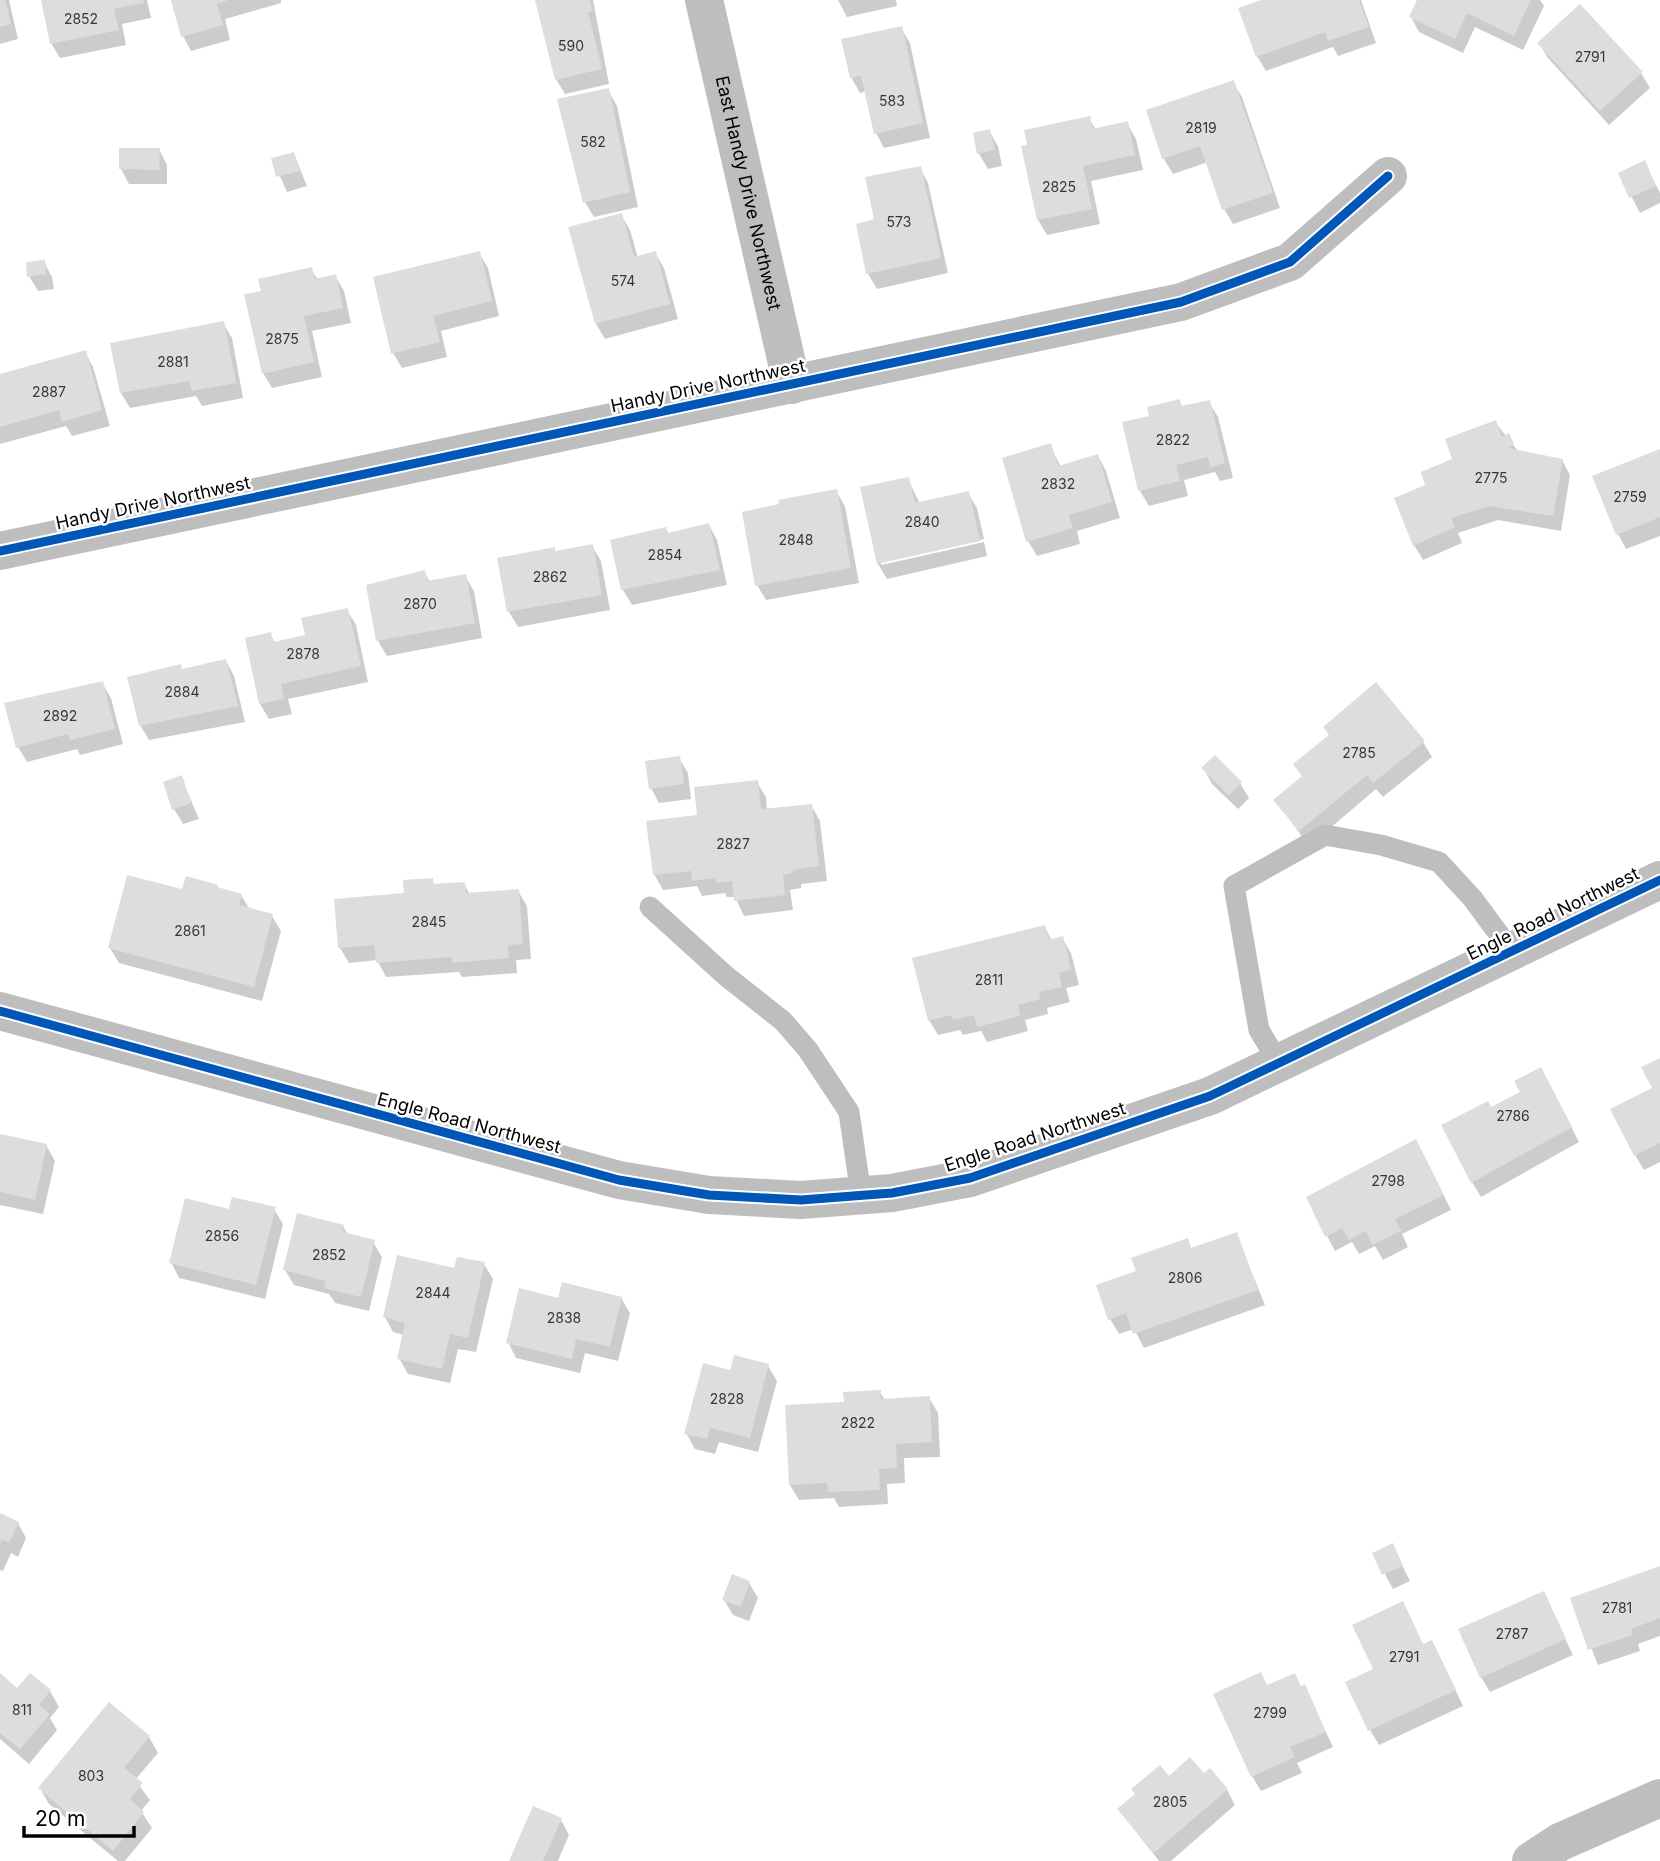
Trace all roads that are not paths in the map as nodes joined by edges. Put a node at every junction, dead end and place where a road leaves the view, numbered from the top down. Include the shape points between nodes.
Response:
1 (704, 0) edge
2 (1388, 176) dead end
3 (792, 384) junction
4 (0, 551) edge
5 (1660, 880) edge
6 (650, 907) dead end
7 (1512, 951) junction
8 (0, 1011) edge
9 (1279, 1063) junction
10 (861, 1195) junction
11 (1660, 1798) edge
12 (1531, 1861) edge

1 - 3 street, East Handy Drive Northwest
2 - 3 street, Handy Drive Northwest via 1290,262 1181,302
3 - 4 street, Handy Drive Northwest
5 - 7 street, Engle Road Northwest
6 - 10 lane via 783,1021 808,1050 849,1112
7 - 9 street, Engle Road Northwest
7 - 9 lane via 1439,862 1325,835 1234,886 1259,1030
8 - 10 street, Engle Road Northwest via 619,1180 709,1195 800,1200
9 - 10 street, Engle Road Northwest via 1210,1096 970,1178
11 - 12 street via 1560,1842

